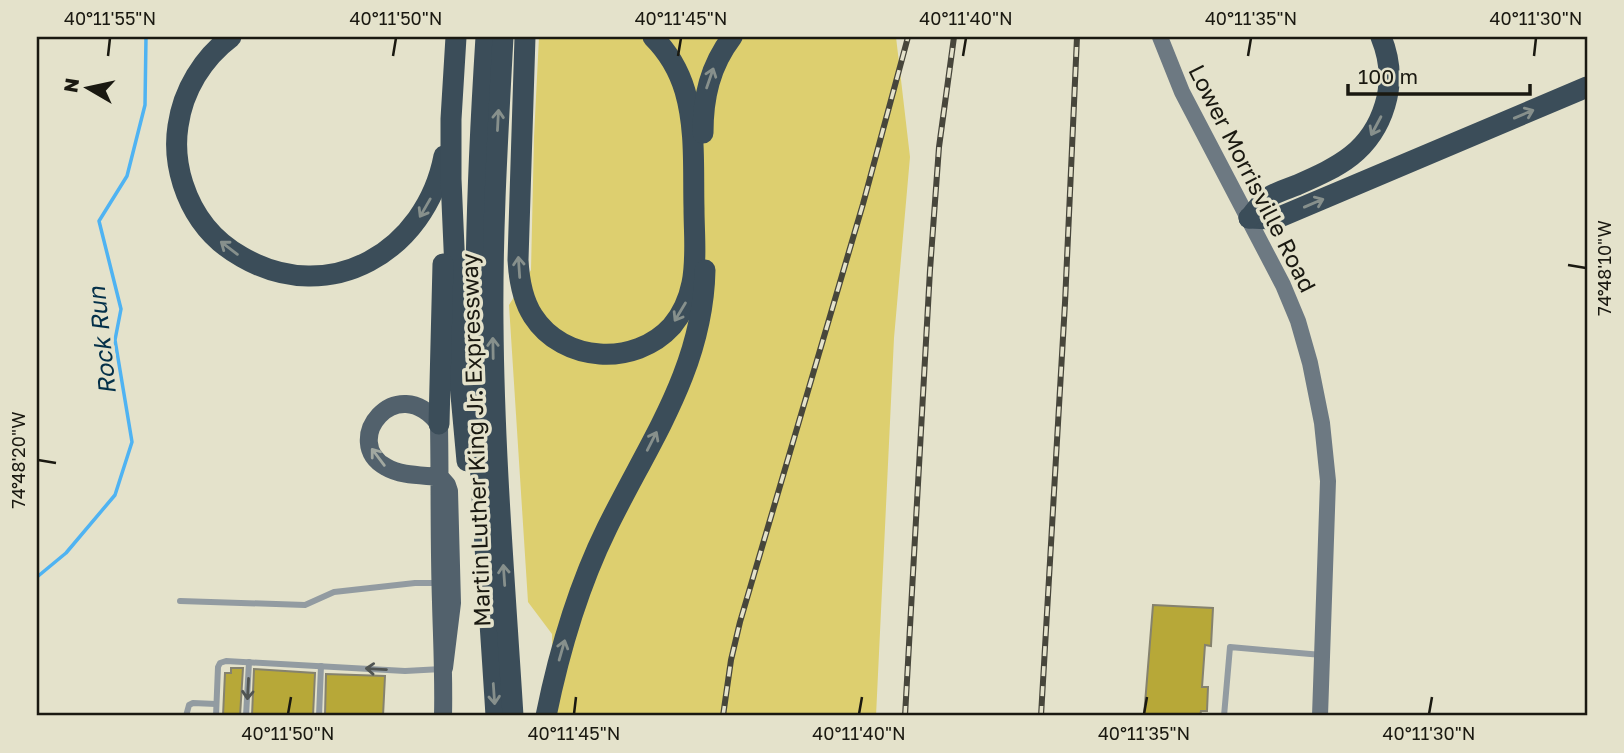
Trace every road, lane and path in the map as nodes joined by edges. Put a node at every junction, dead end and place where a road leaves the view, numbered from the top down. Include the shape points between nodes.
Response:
1 (232, 37) edge
2 (456, 37) edge
3 (486, 37) edge
4 (503, 37) edge
5 (525, 37) edge
6 (653, 37) edge
7 (732, 37) edge
8 (1160, 37) edge
9 (1381, 37) edge
10 (1587, 87) edge
11 (451, 120) junction
12 (451, 179) junction
13 (1249, 218) junction
14 (439, 424) junction
15 (440, 477) junction
16 (441, 583) junction
17 (180, 601) dead end
18 (490, 623) junction
19 (1322, 655) junction
20 (249, 662) junction
21 (321, 666) junction
22 (444, 668) junction
23 (216, 704) junction
24 (186, 716) edge
25 (216, 716) edge
26 (246, 716) edge
27 (318, 716) edge
28 (443, 716) edge
29 (496, 716) edge
30 (513, 716) edge
31 (546, 716) edge
32 (1224, 716) edge
33 (1320, 716) edge

11 -> 1 highway via 434,189 414,225 391,248 335,274 304,276 262,267 234,253 200,220 186,193 178,162 178,122 192,81 209,56
2 - 11 highway
3 - 18 highway, Martin Luther King Jr. Expressway via 476,322
30 -> 4 highway, Martin Luther King Jr. Expressway via 493,335
6 -> 5 highway via 679,74 691,117 694,273 687,301 671,326 645,346 613,355 590,353 558,340 540,325 523,295 518,260
31 -> 7 highway via 589,570 683,378 696,338 705,283 704,101 709,78
8 - 13 street, Lower Morrisville Road via 1182,92
9 -> 13 highway via 1389,68 1388,90 1383,112 1368,140 1343,163 1266,199
13 -> 10 highway via 1275,219
11 - 12 highway
12 - 14 highway via 445,217
12 - 18 highway via 462,417
13 - 19 street, Lower Morrisville Road via 1298,321 1325,443 1328,481
14 - 15 main road
15 -> 14 main road via 384,467 372,453 369,437 378,415 400,404 425,409
15 - 16 main road
15 - 22 main road via 451,497 452,603
16 - 17 lane via 334,592 305,605
16 - 22 main road
18 -> 29 highway, Martin Luther King Jr. Expressway
19 - 32 lane via 1230,647
19 - 33 street, Lower Morrisville Road
20 - 21 lane
20 - 23 lane via 220,663
20 -> 26 lane
22 -> 21 lane via 405,671
21 - 27 lane
22 - 28 main road
23 - 24 lane via 193,703
23 - 25 lane

